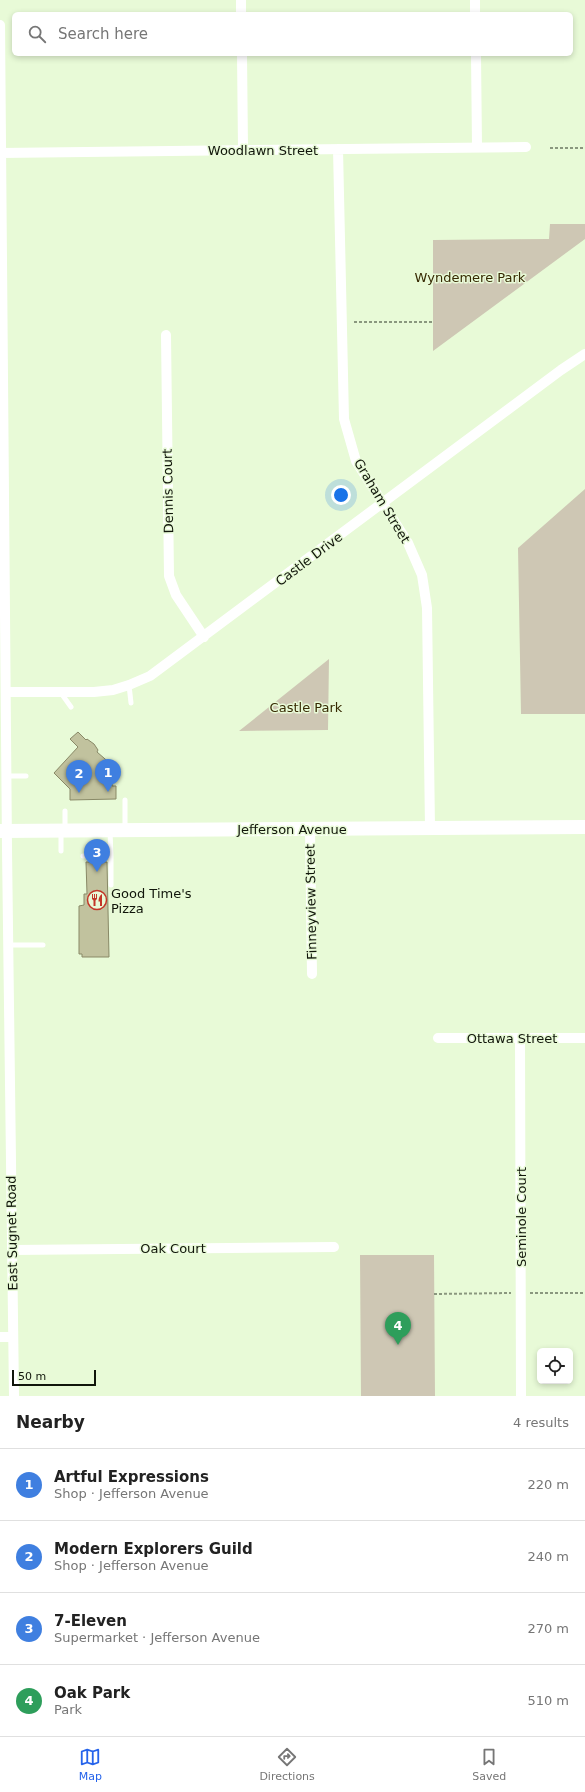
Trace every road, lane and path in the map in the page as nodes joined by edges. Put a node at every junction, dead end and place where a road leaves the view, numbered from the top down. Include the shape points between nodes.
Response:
1 (241, 0) edge
2 (475, 0) edge
3 (241, 12) edge
4 (475, 12) edge
5 (0, 24) edge
6 (242, 56) edge
7 (476, 56) edge
8 (477, 147) junction
9 (526, 147) dead end
10 (550, 148) dead end
11 (585, 148) edge
12 (243, 149) junction
13 (338, 149) junction
14 (0, 153) edge
15 (354, 322) dead end
16 (433, 322) dead end
17 (166, 335) dead end
18 (585, 354) edge
19 (383, 503) junction
20 (204, 637) junction
21 (129, 685) junction
22 (6, 692) junction
23 (60, 692) junction
24 (131, 703) dead end
25 (71, 706) dead end
26 (3, 723) edge
27 (3, 754) edge
28 (6, 776) junction
29 (26, 776) dead end
30 (125, 800) dead end
31 (65, 811) dead end
32 (585, 827) edge
33 (430, 828) junction
34 (310, 829) junction
35 (63, 830) junction
36 (110, 830) junction
37 (125, 830) junction
38 (3, 831) edge
39 (61, 850) dead end
40 (83, 856) dead end
41 (111, 856) junction
42 (111, 885) dead end
43 (8, 945) junction
44 (43, 945) dead end
45 (312, 974) dead end
46 (4, 1004) edge
47 (438, 1038) dead end
48 (520, 1038) junction
49 (585, 1038) edge
50 (334, 1247) dead end
51 (12, 1250) junction
52 (521, 1293) junction
53 (585, 1293) edge
54 (434, 1294) dead end
55 (0, 1337) edge
56 (14, 1337) junction
57 (14, 1396) edge
58 (521, 1396) edge

1 - 3 street
2 - 4 street
5 - 14 street, East Sugnet Road
6 - 12 street
7 - 8 street
8 - 9 street, Woodlawn Street
8 - 13 street, Woodlawn Street
10 - 11 path
12 - 13 street, Woodlawn Street
12 - 14 street, Woodlawn Street
13 - 19 street, Graham Street via 344,419 356,461
14 - 22 street, East Sugnet Road
15 - 16 path
17 - 20 street, Dennis Court via 169,576 176,596
18 - 19 street, Castle Drive
19 - 20 street, Castle Drive
19 - 33 street, Graham Street via 408,543 422,575 427,608
20 - 21 street, Castle Drive via 150,676
21 - 23 street, Castle Drive via 94,692
21 - 24 lane
22 - 23 street, Castle Drive
22 - 26 street, East Sugnet Road
23 - 25 lane
26 - 27 street, East Sugnet Road
27 - 28 street, East Sugnet Road
28 - 29 lane
28 - 38 street, East Sugnet Road
30 - 37 lane
31 - 35 lane
32 - 33 street, Jefferson Avenue
33 - 34 street, Jefferson Avenue
34 - 37 street, Jefferson Avenue
34 - 45 street, Finneyview Street
35 - 36 street, Jefferson Avenue
35 - 38 street, Jefferson Avenue
35 - 39 lane
36 - 37 street, Jefferson Avenue
36 - 41 lane
38 - 43 street, East Sugnet Road
40 - 41 lane
41 - 42 lane
43 - 44 lane
43 - 46 street, East Sugnet Road
46 - 51 street, East Sugnet Road
47 - 48 street, Ottawa Street
48 - 49 street, Ottawa Street
48 - 52 street, Seminole Court
50 - 51 street, Oak Court
51 - 56 street, East Sugnet Road
52 - 53 path
52 - 54 path
52 - 58 street, Seminole Court
55 - 56 street
56 - 57 street, East Sugnet Road

